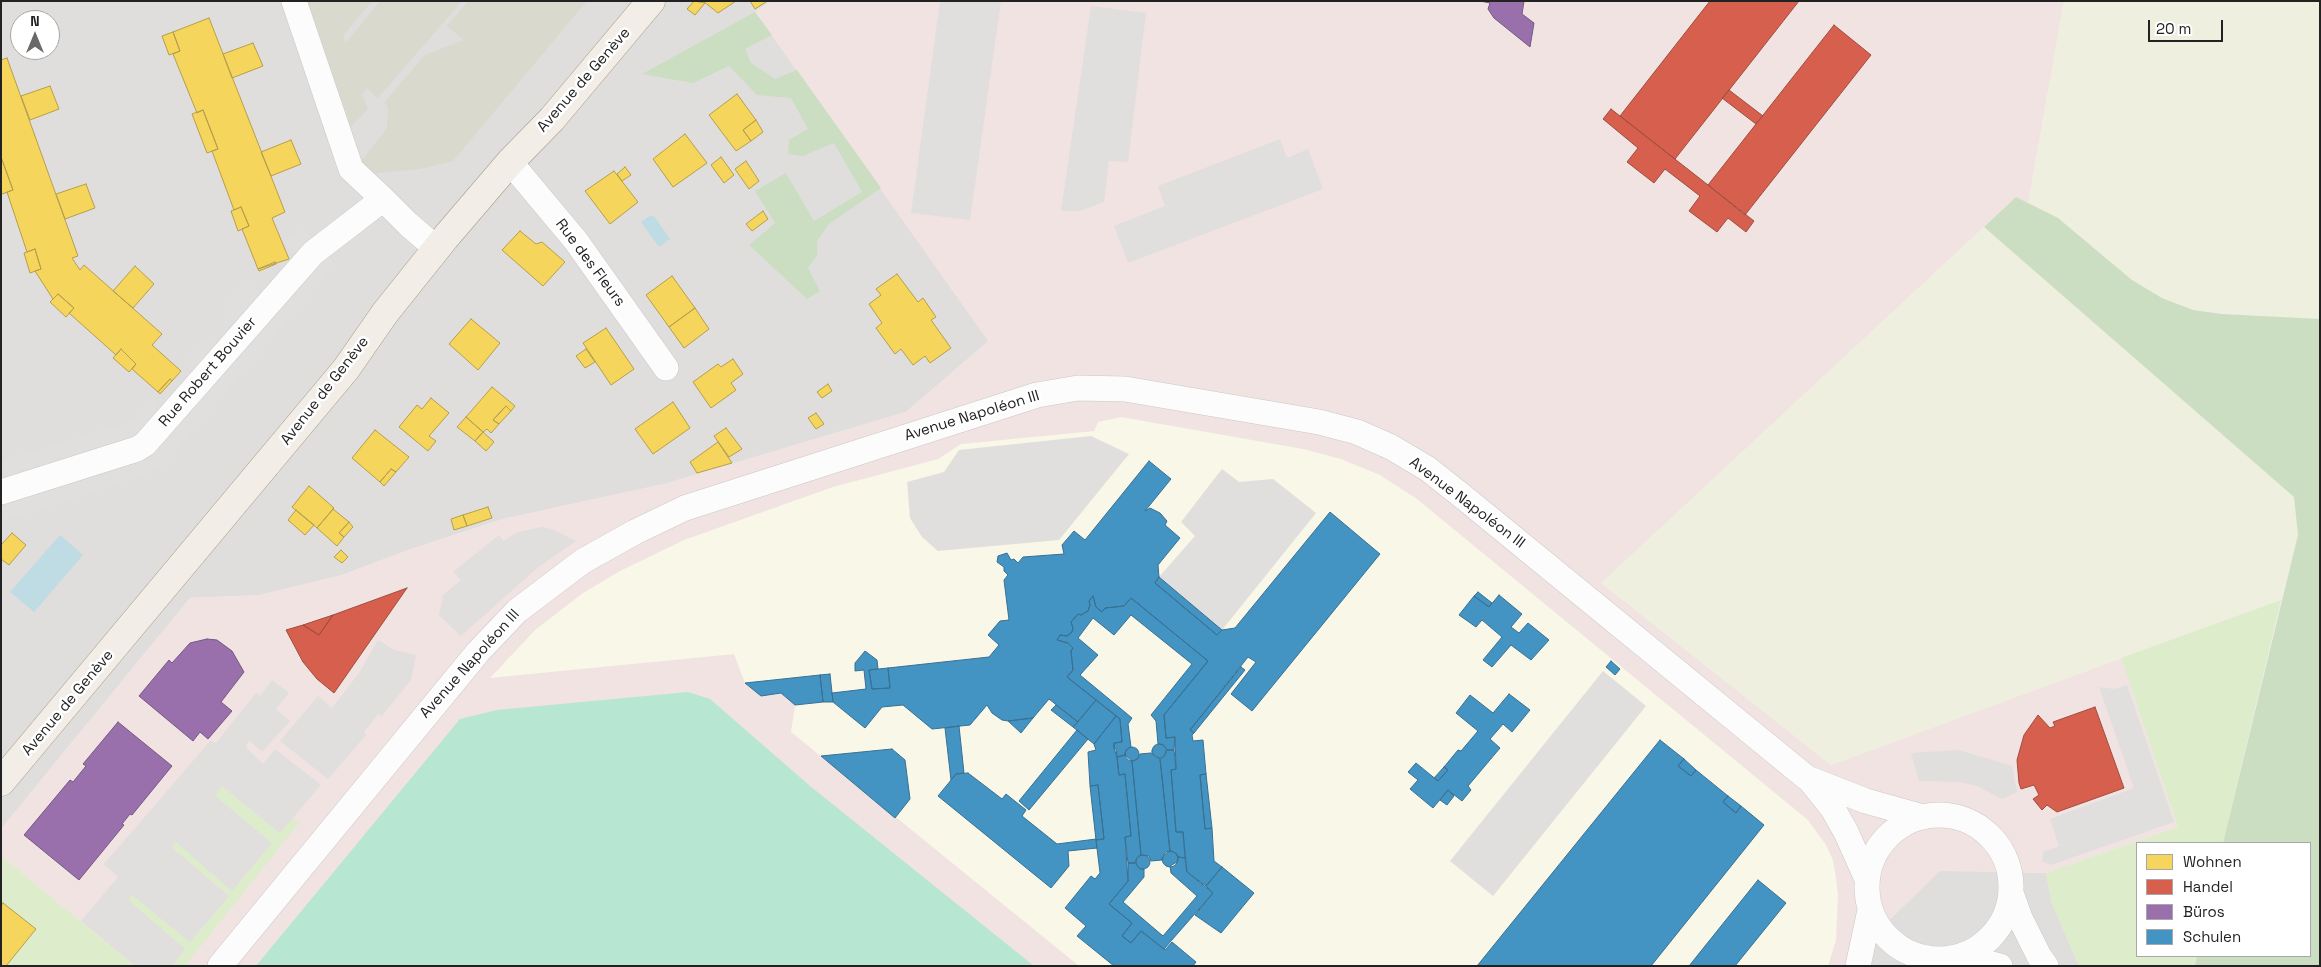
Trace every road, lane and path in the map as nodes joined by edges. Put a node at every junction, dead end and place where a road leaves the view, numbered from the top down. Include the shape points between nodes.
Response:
1 (294, 1) edge
2 (651, 1) edge
3 (510, 162) junction
4 (383, 198) junction
5 (437, 249) junction
6 (666, 368) dead end
7 (1, 492) edge
8 (1807, 778) junction
9 (1, 782) edge
10 (1923, 817) junction
11 (1867, 879) junction
12 (2011, 893) junction
13 (1870, 910) junction
14 (1962, 956) junction
15 (220, 966) edge
16 (1858, 966) edge
17 (2000, 966) edge
18 (2046, 966) edge

1 - 4 street via 351,168
2 - 3 main road, Avenue de Genève via 552,119
3 - 5 main road, Avenue de Genève
3 - 6 street, Rue des Fleurs via 576,241
4 - 5 street
4 - 7 street, Rue Robert Bouvier via 313,253 145,444
5 - 9 main road, Avenue de Genève via 384,313 346,370
8 - 10 street, Avenue Napoléon III via 1866,801
8 - 11 street, Avenue Napoléon III via 1833,809
8 - 15 street, Avenue Napoléon III via 1468,500 1391,447 1357,432 1319,422 1125,389 1078,388 1037,395 685,508 583,561 517,611 478,652
10 - 11 street via 1902,826 1884,840 1873,858
10 - 12 street via 1958,818 1988,835 2003,853
11 - 13 street
12 - 14 street via 2007,912 1997,930 1982,945
12 - 18 street via 2038,956
13 - 14 street via 1880,929 1905,950 1921,957 1938,959
13 - 16 street
14 - 17 street

